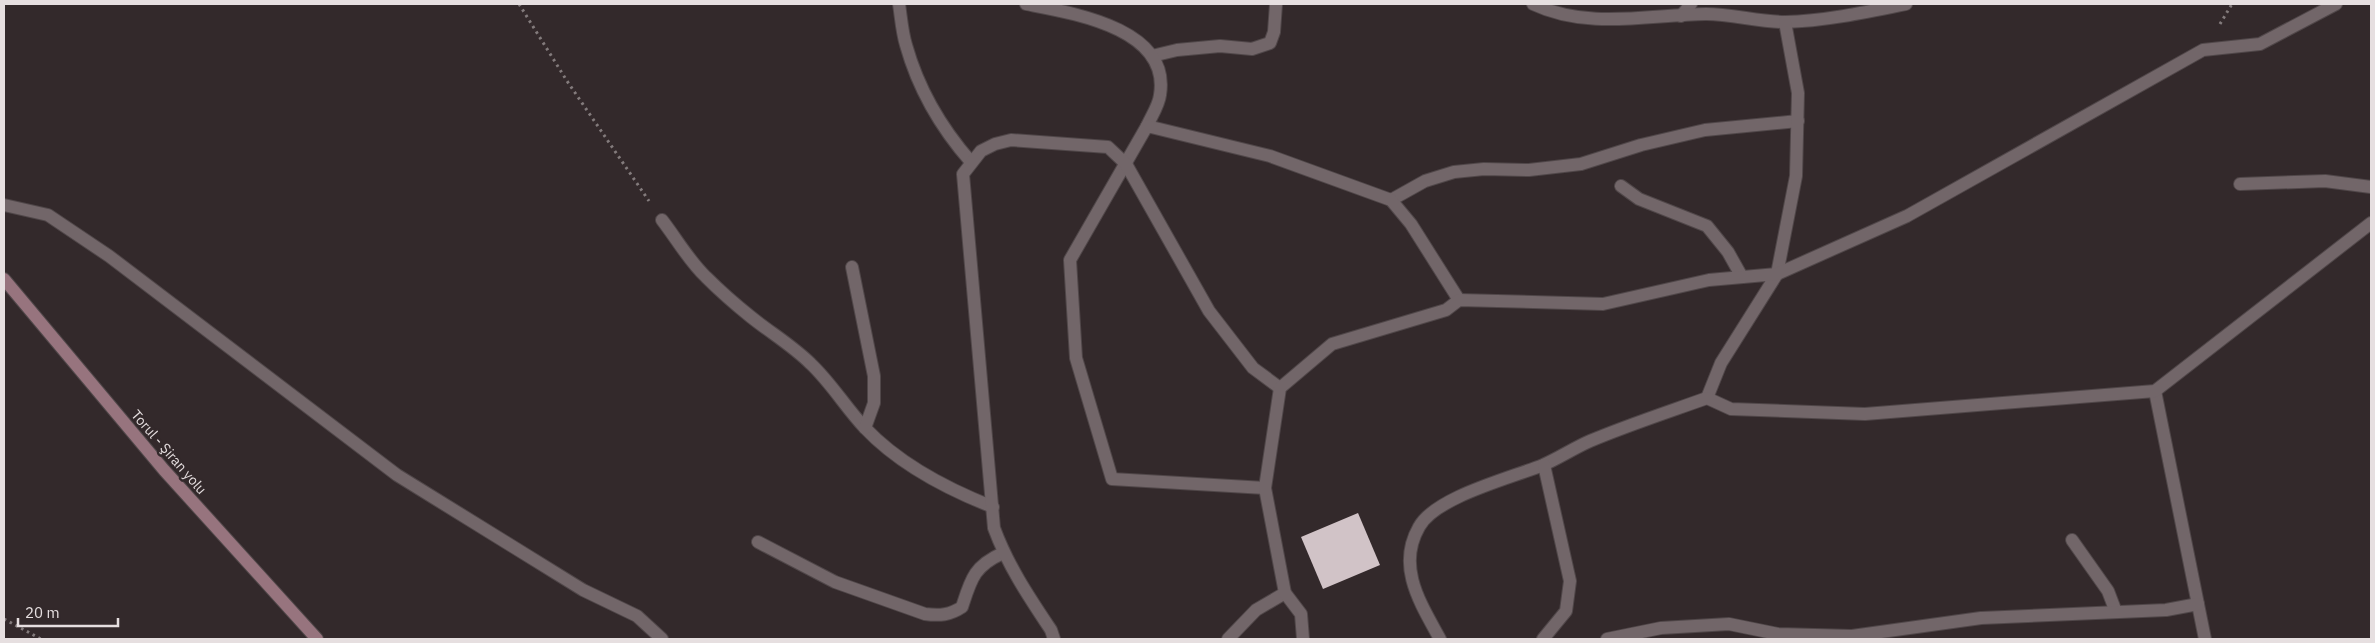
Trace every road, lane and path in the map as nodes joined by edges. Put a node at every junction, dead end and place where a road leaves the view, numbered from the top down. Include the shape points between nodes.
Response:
1 (519, 4) edge
2 (899, 4) edge
3 (1026, 4) edge
4 (1276, 4) edge
5 (1533, 4) edge
6 (1691, 4) edge
7 (1906, 4) edge
8 (2336, 4) edge
9 (1681, 16) junction
10 (1784, 22) junction
11 (1152, 56) junction
12 (1798, 121) junction
13 (1147, 126) junction
14 (971, 162) junction
15 (1126, 164) junction
16 (2240, 184) dead end
17 (1621, 186) dead end
18 (2371, 188) edge
19 (1391, 200) junction
20 (4, 205) edge
21 (662, 220) joint
22 (2371, 223) edge
23 (852, 267) dead end
24 (1777, 274) junction
25 (1742, 277) junction
26 (4, 279) edge
27 (1460, 300) junction
28 (1280, 388) junction
29 (2155, 391) junction
30 (1707, 398) junction
31 (865, 428) junction
32 (1544, 464) junction
33 (1265, 488) junction
34 (993, 507) junction
35 (2072, 540) dead end
36 (758, 542) dead end
37 (1003, 553) junction
38 (1285, 593) junction
39 (2198, 604) junction
40 (2116, 612) junction
41 (4, 619) edge
42 (41, 639) edge
43 (317, 639) edge
44 (662, 639) edge
45 (1054, 639) edge
46 (1228, 639) edge
47 (1303, 639) edge
48 (1440, 639) edge
49 (1543, 639) edge
50 (1608, 639) edge
51 (2205, 639) edge

1 - 21 path via 567,82
2 - 14 street via 906,45 920,85 954,142
3 - 11 street via 1085,16 1140,40
4 - 11 street via 1270,43 1252,49 1220,46
5 - 9 street via 1568,16 1594,20
6 - 9 street
7 - 10 street
8 - 24 street via 2260,44 2203,50 1907,216
9 - 10 street via 1706,14
10 - 12 street via 1798,93
11 - 13 street via 1159,72 1160,95
12 - 19 street via 1705,130 1641,144 1581,164 1529,170 1484,168 1454,172 1425,181
12 - 24 street via 1796,176
13 - 15 street
13 - 19 street via 1270,156
14 - 15 street via 981,151 1011,140 1108,147
14 - 34 street via 963,174
15 - 28 street via 1209,311 1253,368
15 - 33 street via 1070,260 1076,358 1112,479
16 - 18 street via 2325,181
17 - 25 street via 1640,199 1707,226 1728,252
19 - 27 street via 1411,224
20 - 44 street via 48,215 110,256 397,475 582,590 637,616
21 - 31 street via 704,275 751,317 812,364
22 - 29 street
23 - 31 street via 874,376 874,403
24 - 25 street
24 - 30 street via 1721,363
25 - 27 street via 1709,280 1603,304
26 - 43 main road, Torul - Şiran yolu via 164,470
27 - 28 street via 1446,310 1332,344
28 - 33 street
29 - 30 street via 1865,414 1731,409
29 - 39 street
30 - 32 street via 1590,441
31 - 34 street via 927,477
32 - 48 street via 1453,499 1436,509 1419,526 1410,552 1409,573
32 - 49 street via 1570,581 1566,611
33 - 38 street
34 - 37 street via 994,528
35 - 40 street via 2108,591
36 - 37 street via 834,582 936,616 962,607 976,571
37 - 45 street
38 - 46 street via 1256,610
38 - 47 street via 1301,614
39 - 40 street via 2166,610
39 - 51 street
40 - 50 street via 1981,618 1852,636 1778,634 1729,624 1661,628
41 - 42 path

